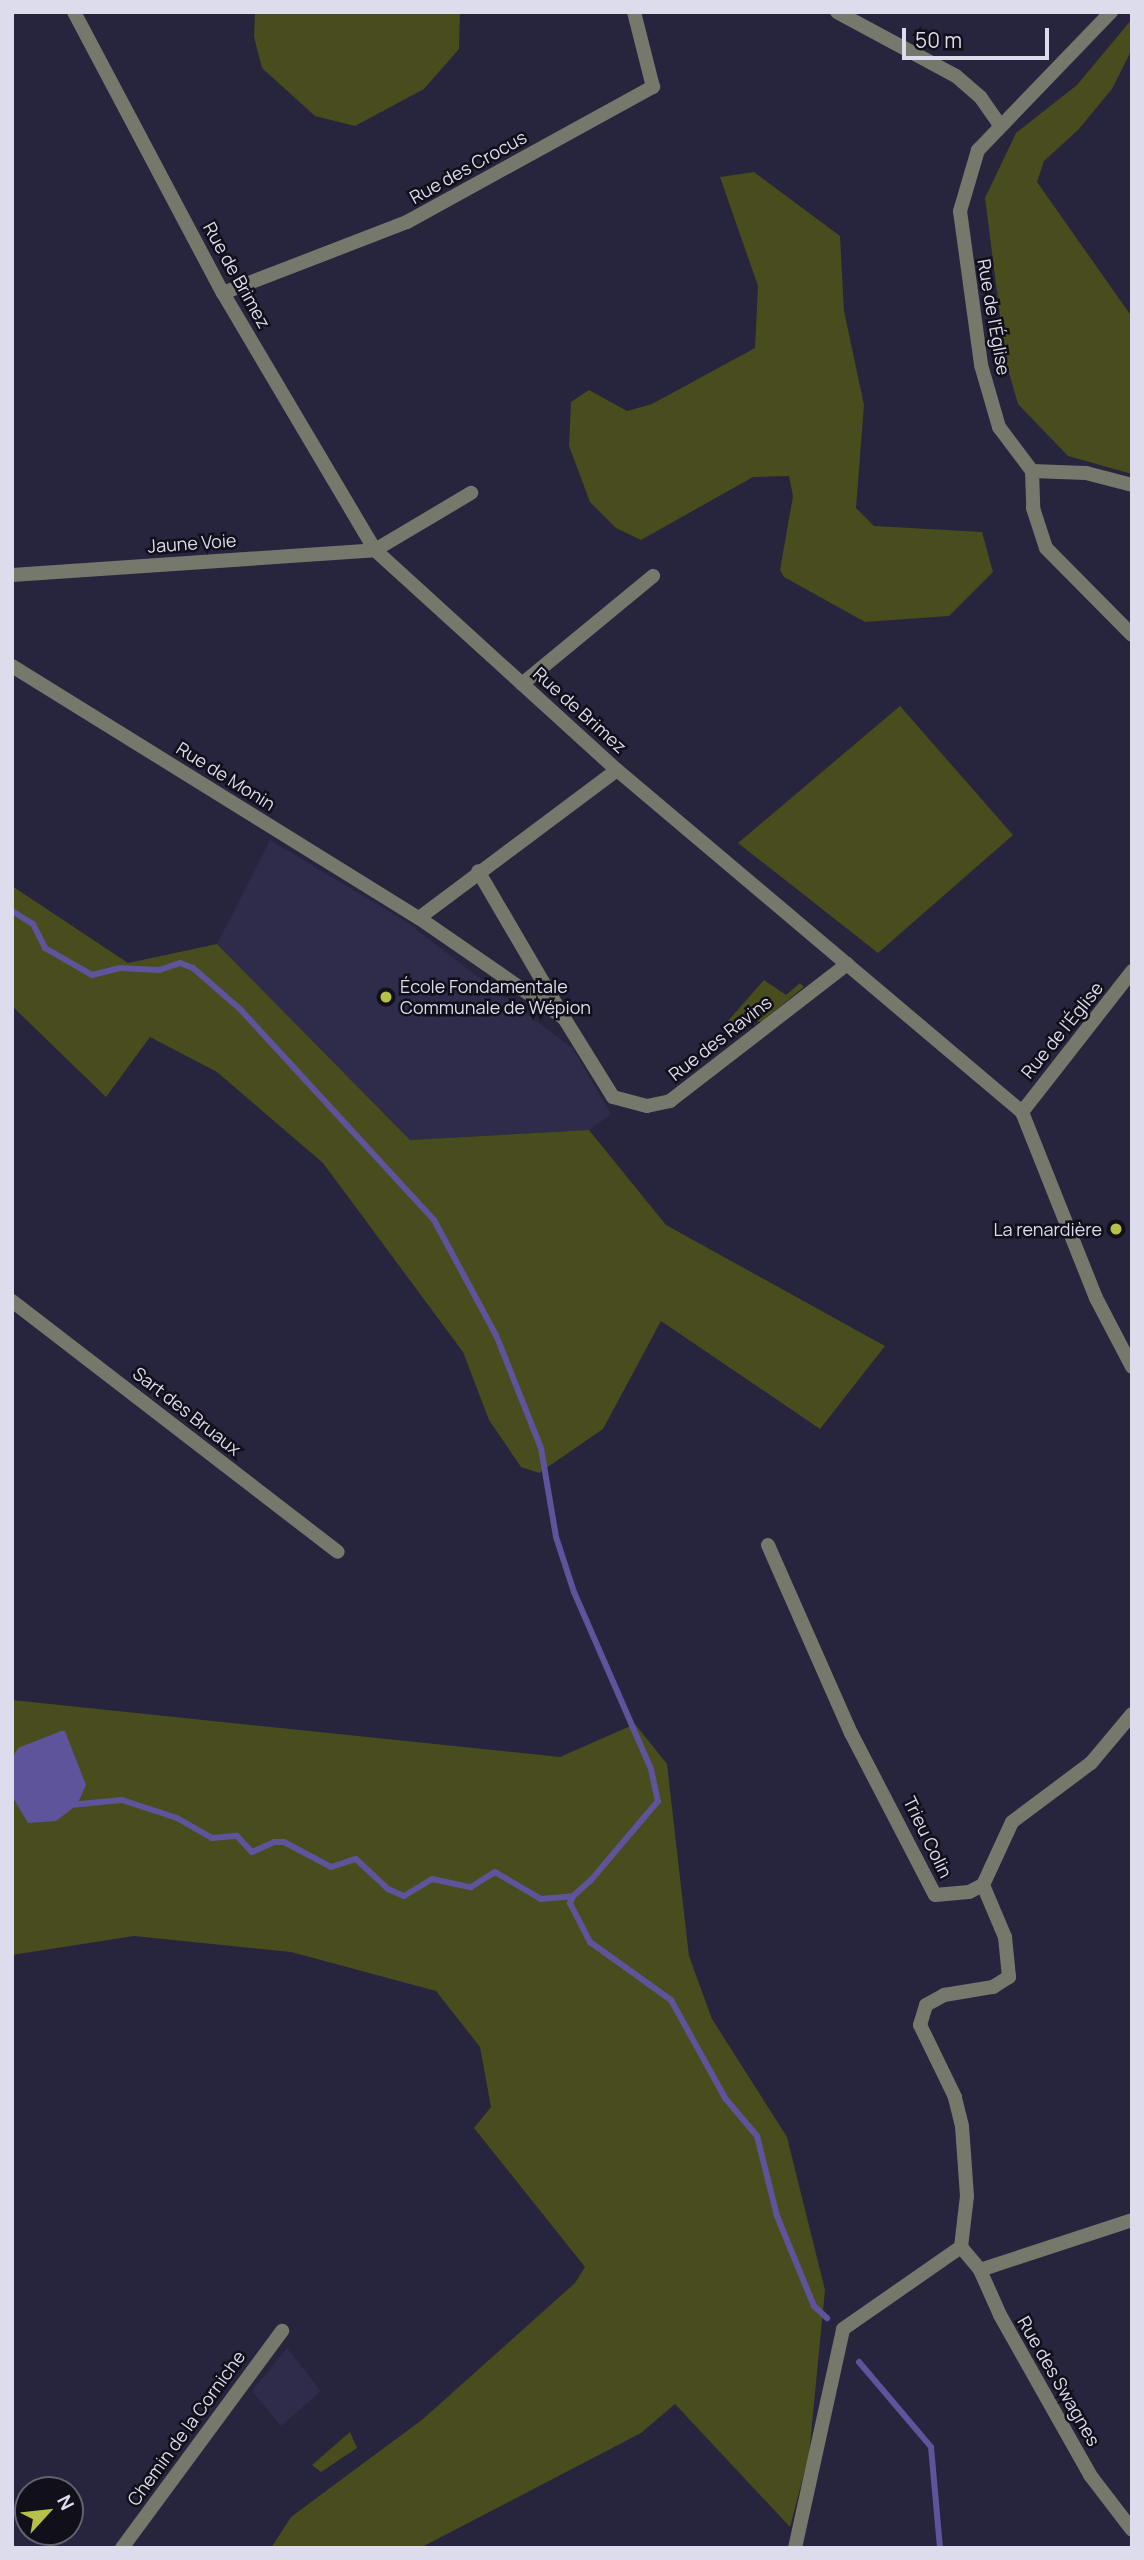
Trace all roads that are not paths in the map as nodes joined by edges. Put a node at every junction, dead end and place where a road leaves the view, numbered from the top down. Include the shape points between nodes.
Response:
1 (74, 12) edge
2 (635, 12) edge
3 (837, 12) edge
4 (1111, 12) edge
5 (999, 124) junction
6 (223, 293) junction
7 (1032, 471) junction
8 (1132, 485) edge
9 (471, 494) dead end
10 (375, 550) junction
11 (12, 575) edge
12 (653, 576) dead end
13 (1132, 635) edge
14 (12, 666) edge
15 (522, 684) junction
16 (617, 770) junction
17 (478, 871) junction
18 (419, 918) junction
19 (847, 964) junction
20 (1132, 972) edge
21 (564, 1018) junction
22 (1022, 1112) junction
23 (12, 1301) edge
24 (1132, 1367) edge
25 (768, 1545) dead end
26 (338, 1552) dead end
27 (1132, 1714) edge
28 (983, 1885) junction
29 (1132, 2220) edge
30 (961, 2248) junction
31 (980, 2270) junction
32 (282, 2331) dead end
33 (1132, 2530) edge
34 (122, 2548) edge
35 (795, 2548) edge

1 - 6 street, Rue de Brimez
2 - 6 street, Rue des Crocus via 653,87 407,222
3 - 5 street via 957,76 981,97
4 - 5 street, Rue de l'Église
5 - 7 street, Rue de l'Église via 978,150 966,177 960,211 963,249 979,354 999,428
6 - 10 street, Rue de Brimez
7 - 8 street via 1086,473
7 - 13 street via 1033,508 1046,548
9 - 10 street
10 - 11 street, Jaune Voie
10 - 15 street, Rue de Brimez
12 - 15 street
14 - 18 street, Rue de Monin
15 - 16 street, Rue de Brimez
16 - 17 street
16 - 19 street, Rue de Brimez
17 - 18 street
17 - 21 street
18 - 21 street, Rue de Monin
19 - 21 street, Rue des Ravins via 670,1101 646,1106 613,1097
19 - 22 street, Rue de Brimez
20 - 22 street, Rue de l'Église
22 - 24 street, Rue de Brimez via 1100,1307
23 - 26 street, Sart des Bruaux
25 - 28 street, Trieu Colin via 851,1734 935,1895 969,1892
27 - 28 street via 1091,1763 1012,1822
28 - 30 street via 1005,1937 1009,1977 993,1987 944,1996 926,2005 920,2025 955,2097 962,2126 967,2196
29 - 31 street
30 - 31 street, Rue des Swagnes
30 - 35 street via 843,2329
31 - 33 street, Rue des Swagnes via 1000,2315 1090,2475
32 - 34 street, Chemin de la Corniche

